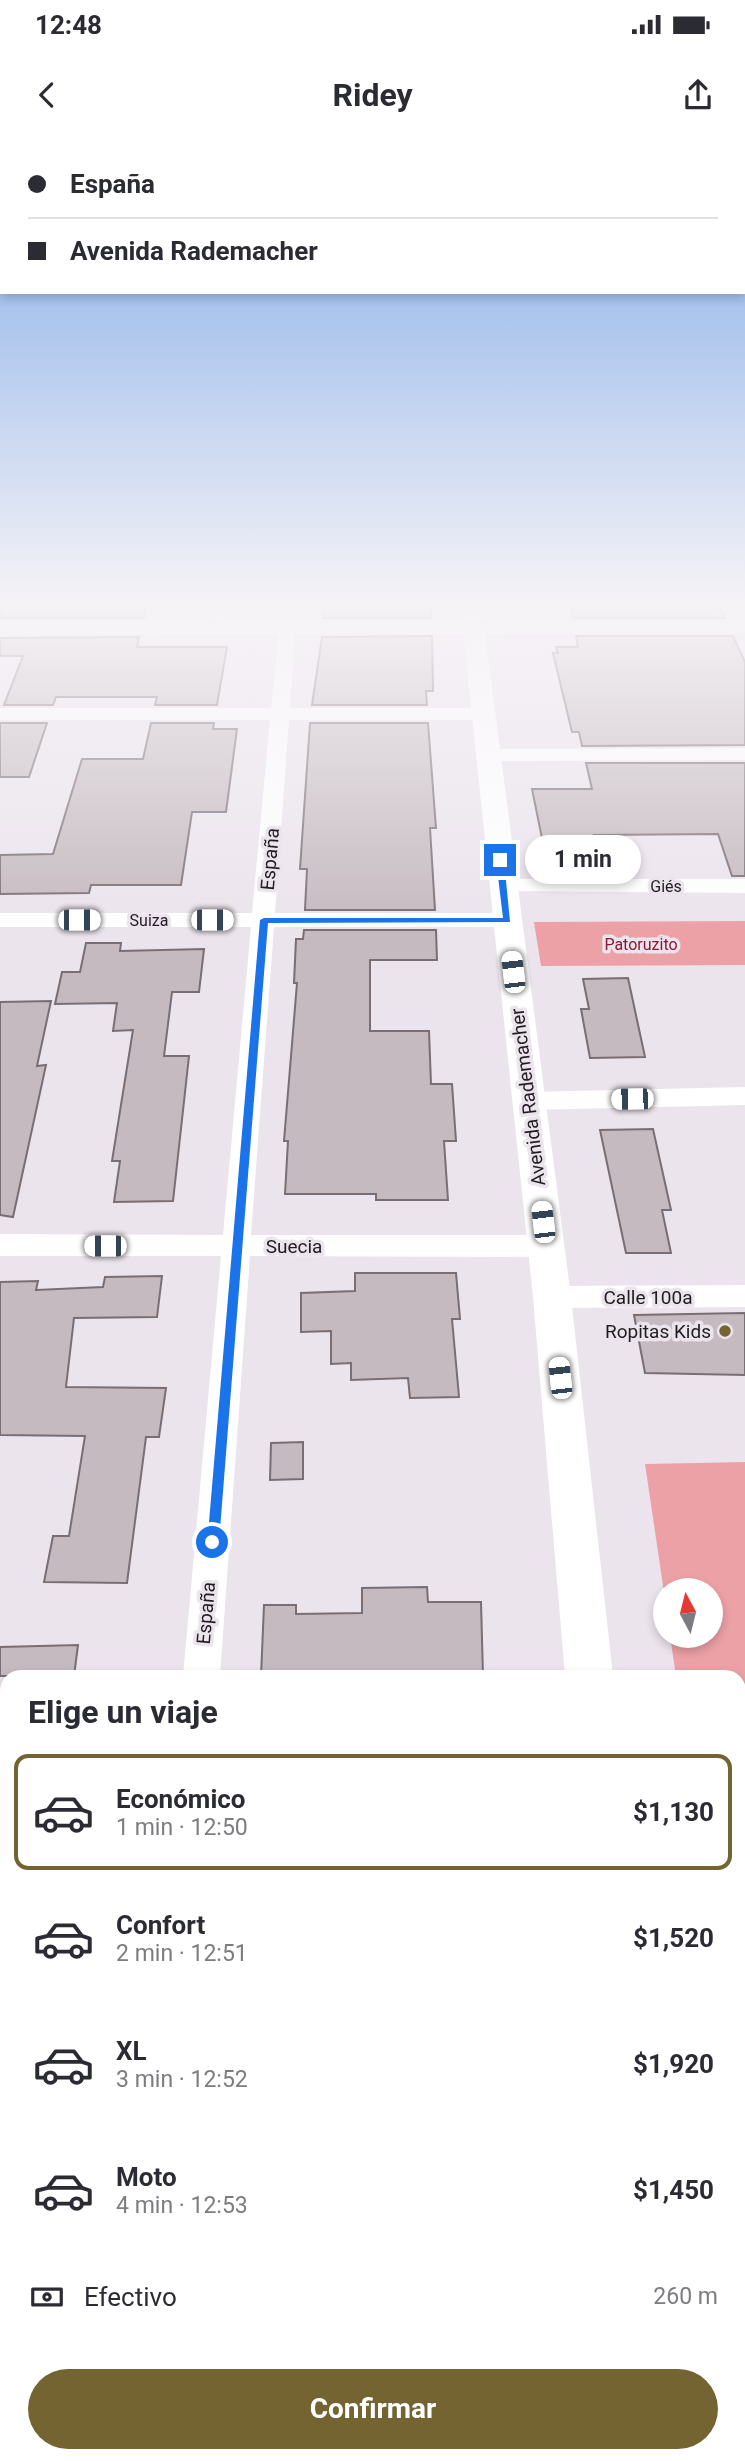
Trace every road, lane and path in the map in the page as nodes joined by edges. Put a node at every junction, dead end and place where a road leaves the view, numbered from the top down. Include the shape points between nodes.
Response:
1 (282, 710) edge
2 (483, 710) edge
3 (0, 714) edge
4 (282, 714) junction
5 (483, 714) junction
6 (745, 754) edge
7 (488, 755) junction
8 (503, 886) junction
9 (745, 886) edge
10 (0, 920) edge
11 (264, 920) junction
12 (507, 920) junction
13 (745, 1096) edge
14 (528, 1101) junction
15 (0, 1245) edge
16 (237, 1246) junction
17 (546, 1246) junction
18 (745, 1296) edge
19 (552, 1297) junction
20 (202, 1670) edge
21 (588, 1670) edge

1 - 4 street, España
2 - 5 main road, Avenida Rademacher
3 - 4 street
4 - 5 street
4 - 11 street, España
5 - 7 main road, Avenida Rademacher
6 - 7 street
7 - 8 main road, Avenida Rademacher
8 - 9 street, Giés
8 - 12 main road, Avenida Rademacher
10 - 11 street, Suiza
11 - 12 street, Suiza
11 - 16 street, España
12 - 14 main road, Avenida Rademacher
13 - 14 street
14 - 17 main road, Avenida Rademacher
15 - 16 street, Suecia
16 - 17 street, Suecia
16 - 20 street, España
17 - 19 main road, Avenida Rademacher
18 - 19 street, Calle 100a
19 - 21 main road, Avenida Rademacher

